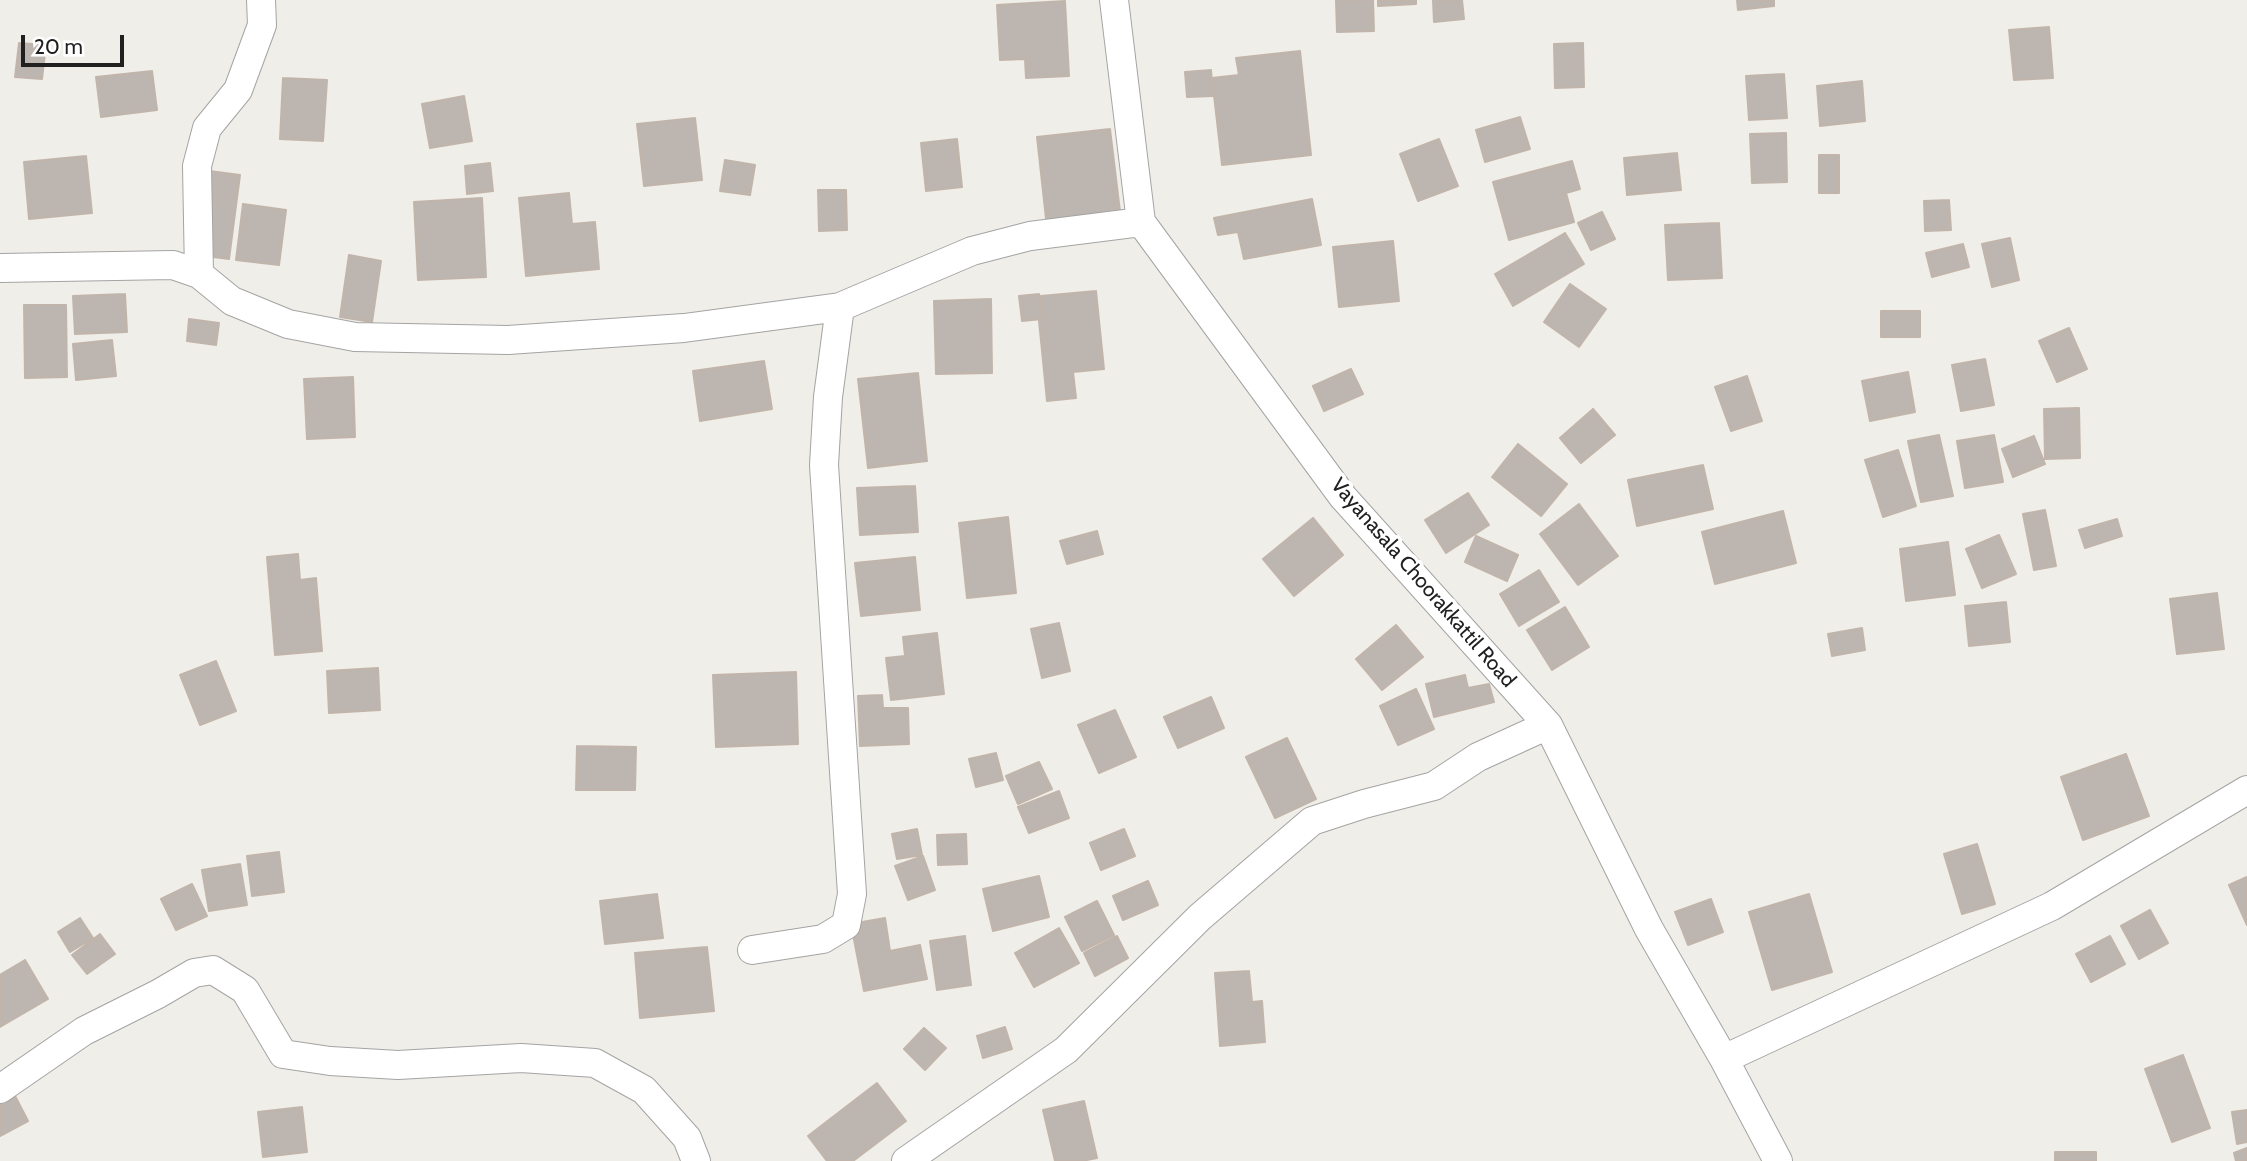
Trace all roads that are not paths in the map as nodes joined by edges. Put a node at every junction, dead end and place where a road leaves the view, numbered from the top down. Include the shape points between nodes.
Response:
1 (261, 0) edge
2 (1114, 0) edge
3 (1141, 222) junction
4 (0, 268) edge
5 (200, 274) junction
6 (840, 307) junction
7 (1548, 725) junction
8 (2247, 790) edge
9 (752, 950) dead end
10 (1724, 1059) junction
11 (0, 1089) edge
12 (696, 1161) edge
13 (906, 1161) edge
14 (1778, 1161) edge

1 - 5 street via 262,25 238,90 207,128 197,166
2 - 3 street, Vayanasala Choorakkattil Road
3 - 6 street via 1030,236 972,251
3 - 7 street, Vayanasala Choorakkattil Road via 1343,497
4 - 5 street via 173,265
5 - 6 street via 232,301 288,324 355,337 508,340 684,328
6 - 9 street via 824,466 852,894 846,925 824,939
7 - 10 street, Vayanasala Choorakkattil Road via 1649,929
7 - 13 street via 1478,757 1434,786 1312,821 1200,917 1066,1050
8 - 10 street via 2052,906
10 - 14 street, Vayanasala Choorakkattil Road
11 - 12 street via 84,1031 194,973 213,970 245,990 282,1054 398,1065 521,1058 595,1063 644,1090 687,1139

